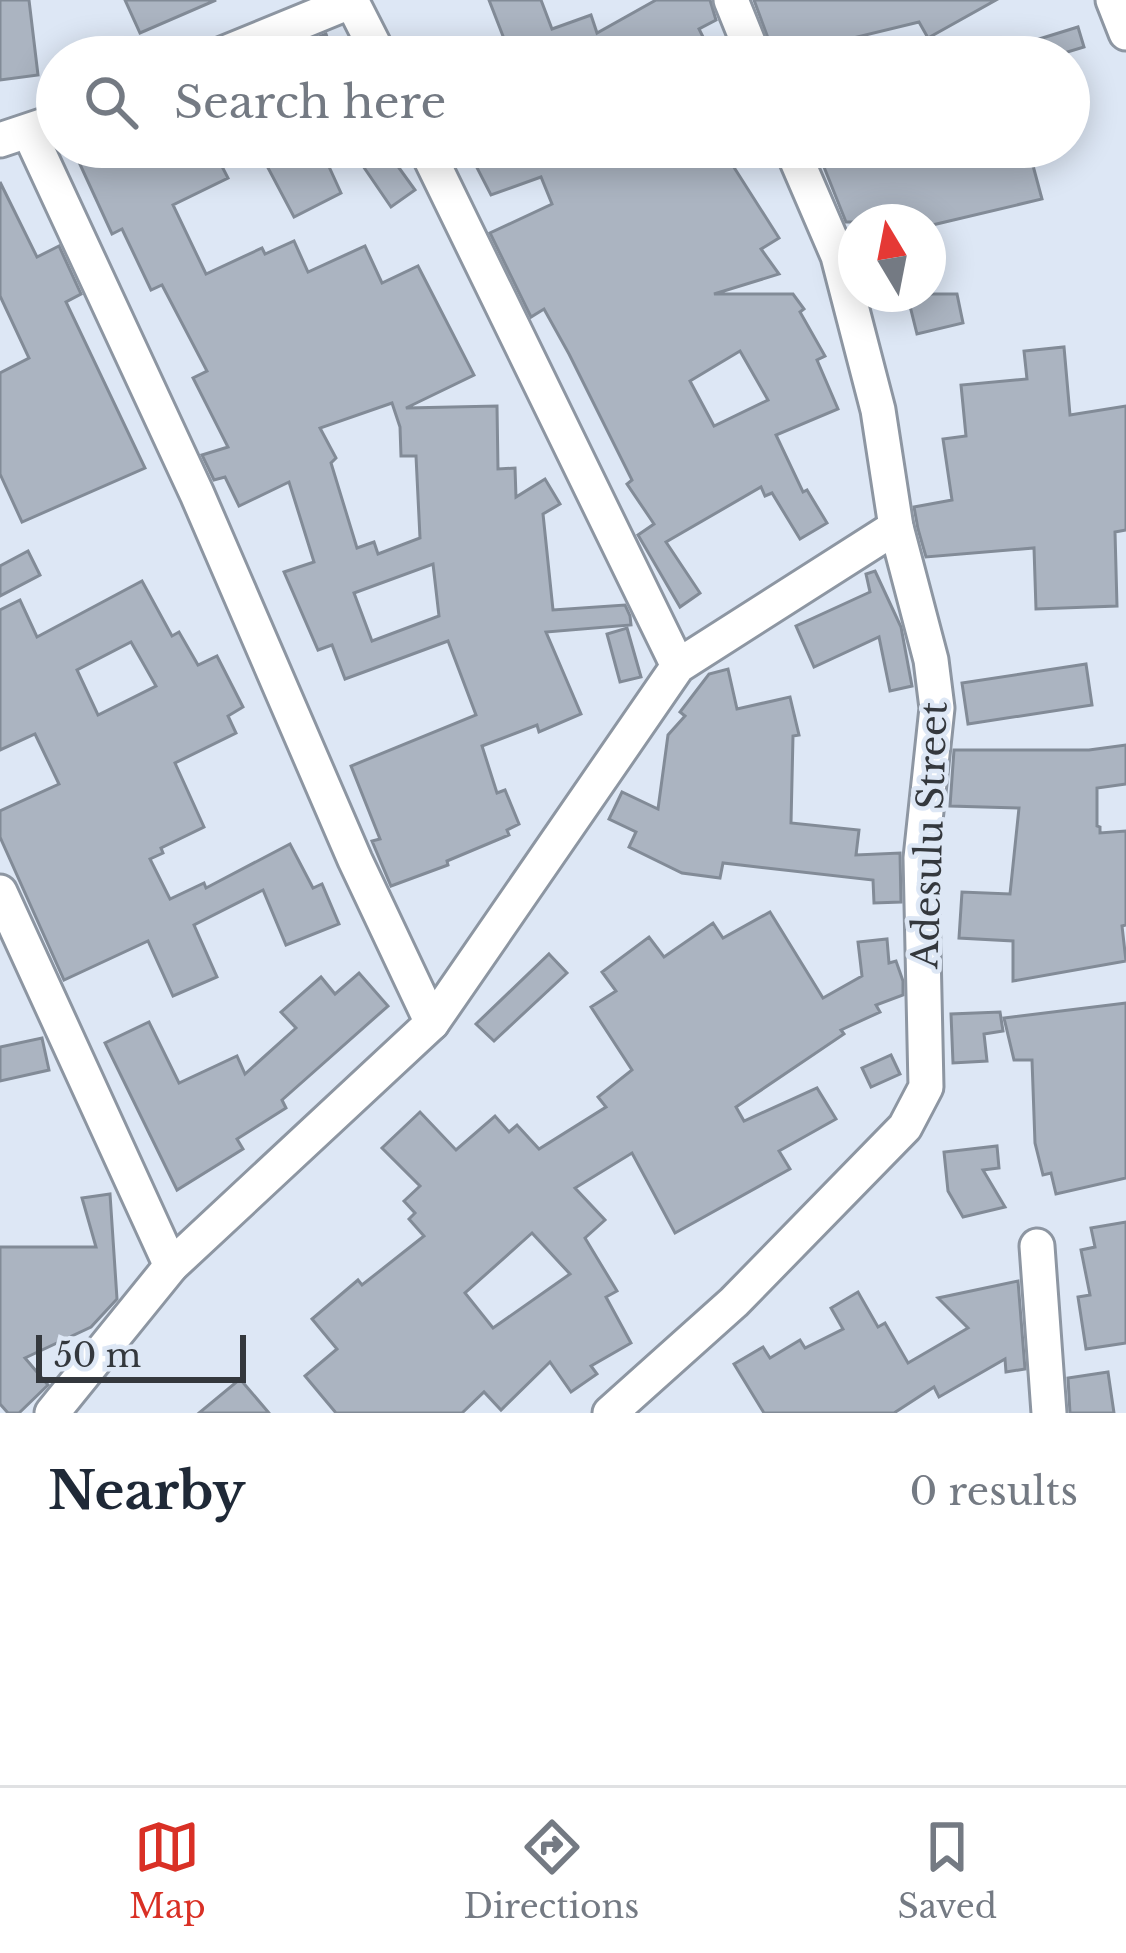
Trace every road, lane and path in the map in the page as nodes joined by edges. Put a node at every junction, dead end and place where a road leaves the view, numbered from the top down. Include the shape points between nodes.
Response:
1 (731, 0) edge
2 (1113, 0) edge
3 (352, 1) edge
4 (1126, 33) edge
5 (266, 36) edge
6 (370, 36) edge
7 (746, 36) edge
8 (46, 168) edge
9 (434, 168) edge
10 (800, 168) edge
11 (896, 527) junction
12 (678, 666) junction
13 (0, 892) edge
14 (432, 1023) junction
15 (1037, 1246) dead end
16 (171, 1266) junction
17 (52, 1413) edge
18 (610, 1413) edge
19 (1049, 1413) edge

1 - 7 street
2 - 4 street
3 - 5 street
3 - 6 street
8 - 14 street
9 - 12 street
10 - 11 street, Adesulu Street via 838,256 878,410
11 - 12 street
11 - 18 street, Adesulu Street via 937,708 921,858 926,1087 904,1127 734,1302
12 - 14 street
13 - 16 street
14 - 16 street
15 - 19 street
16 - 17 street

